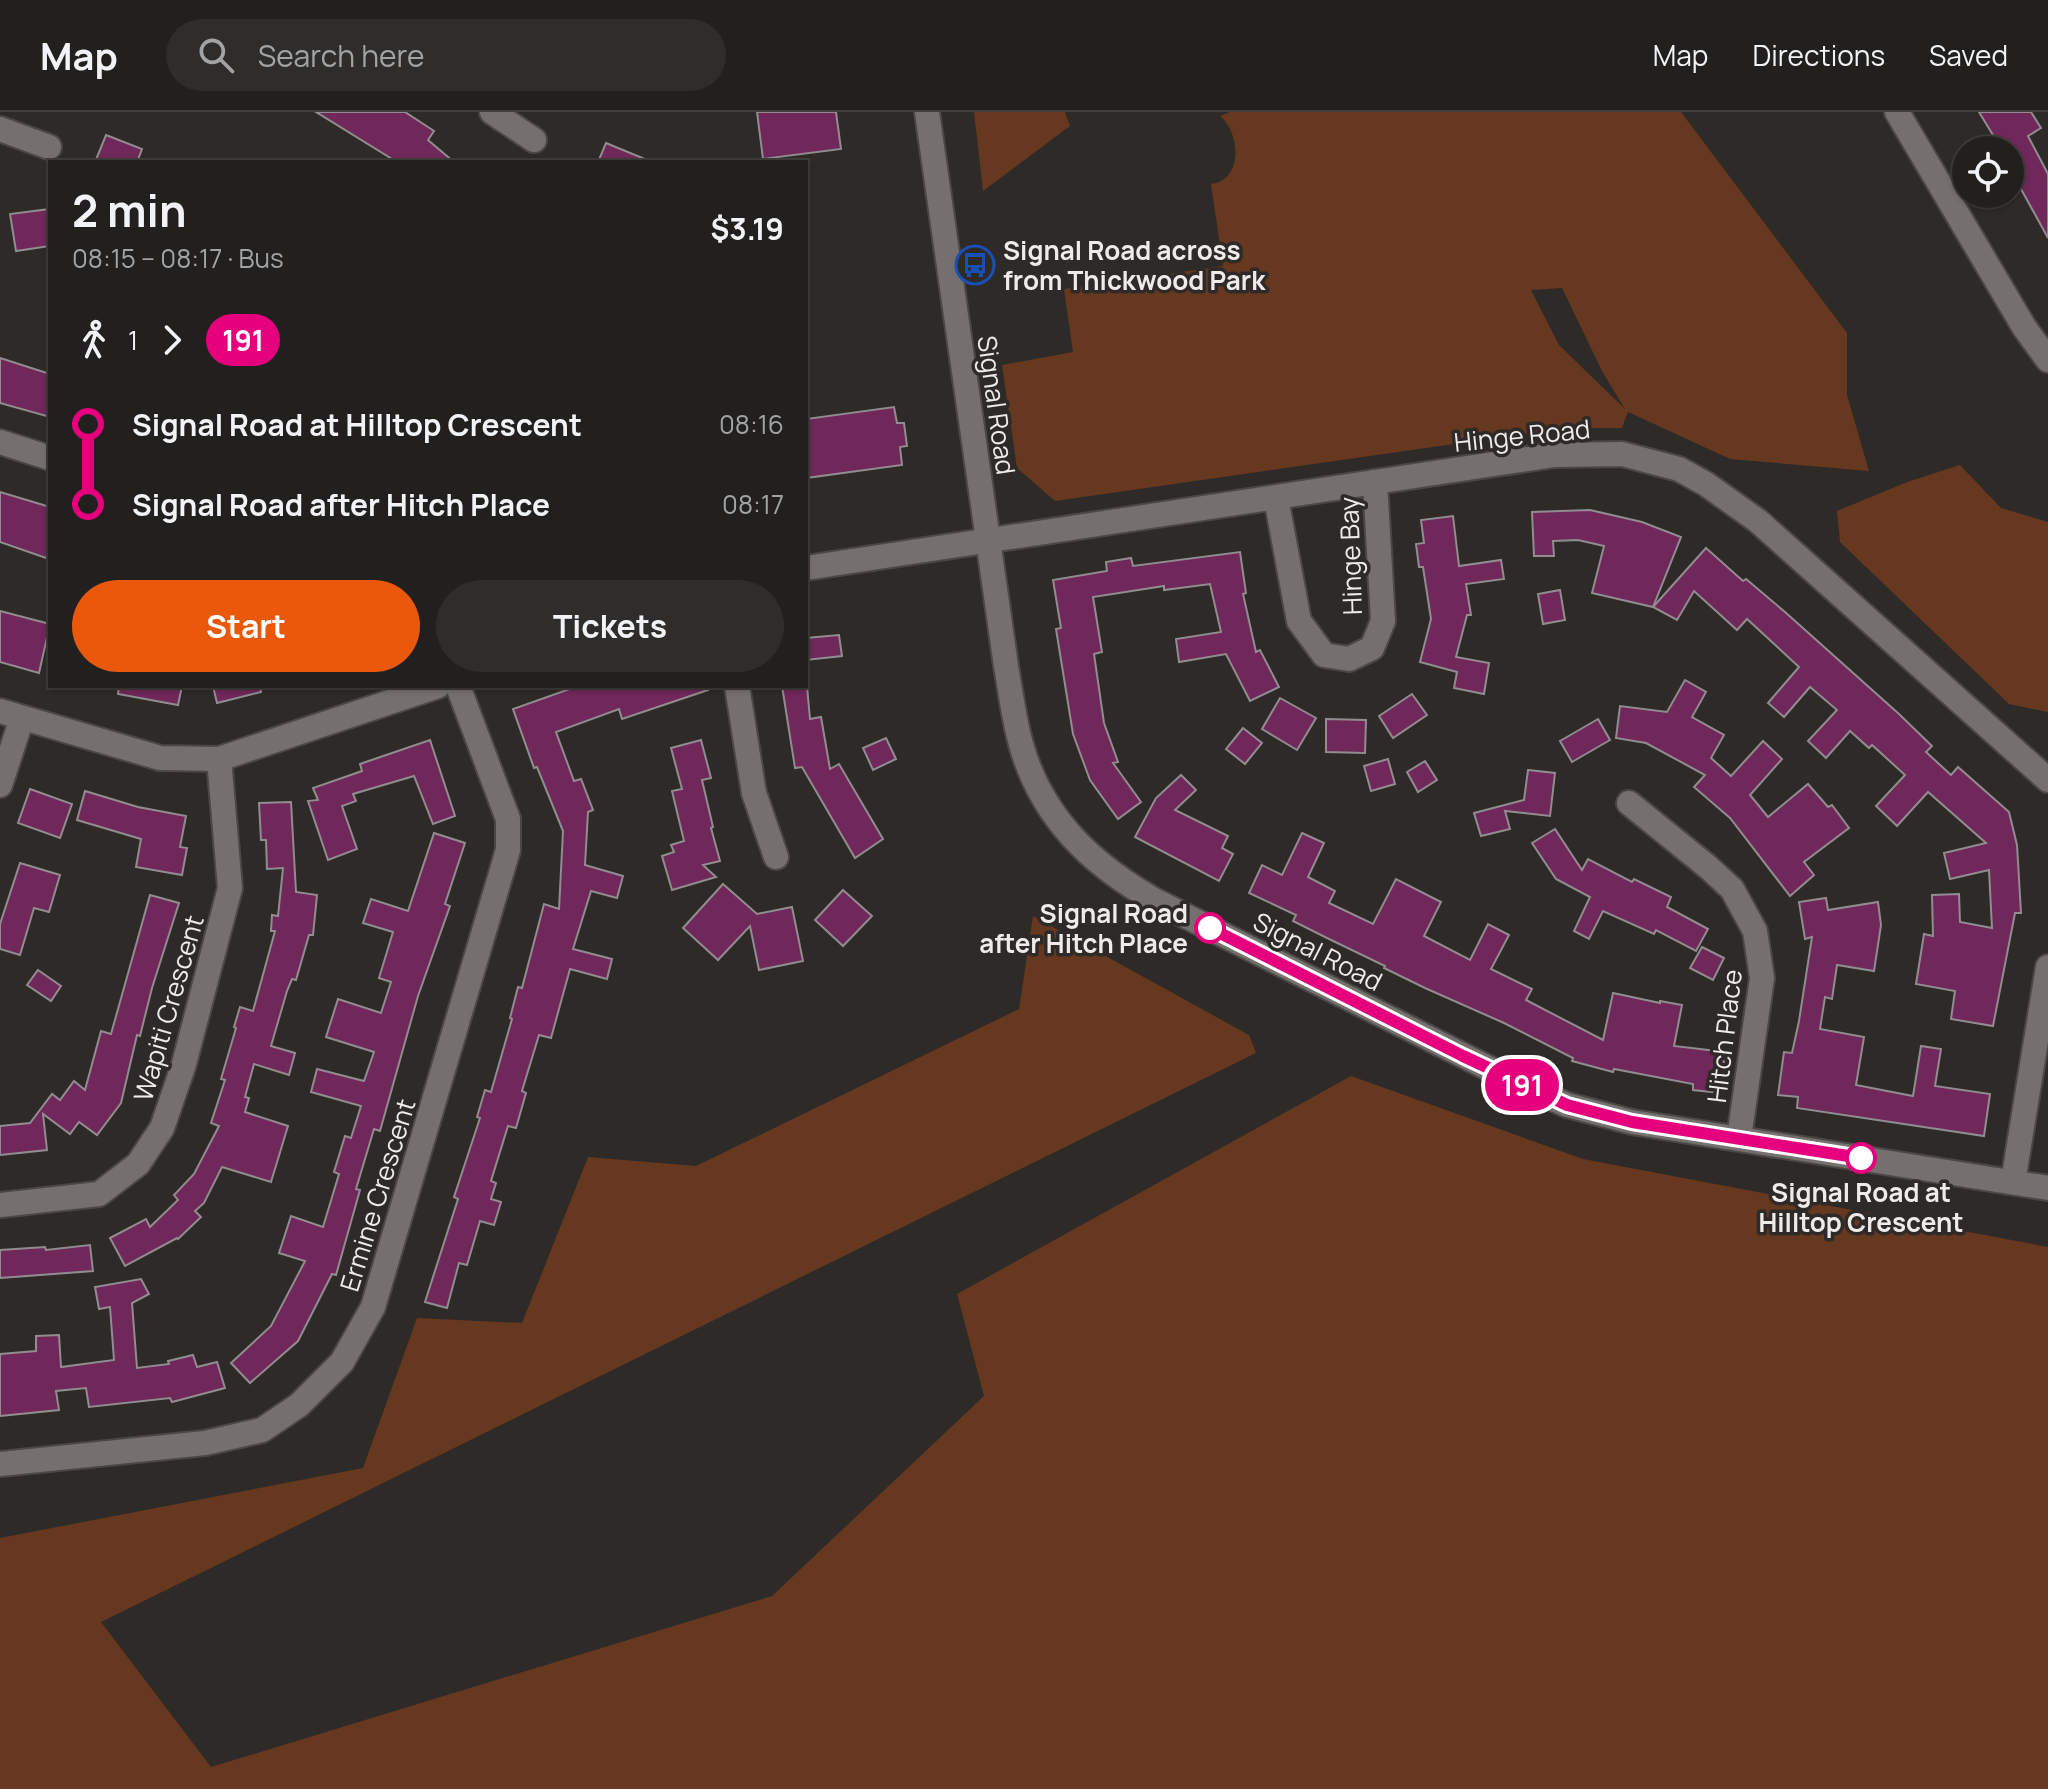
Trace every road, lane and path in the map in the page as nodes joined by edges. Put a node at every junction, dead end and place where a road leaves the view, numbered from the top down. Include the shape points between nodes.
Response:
1 (492, 112) edge
2 (927, 112) edge
3 (1897, 112) edge
4 (0, 129) edge
5 (534, 140) dead end
6 (49, 147) dead end
7 (2048, 360) edge
8 (0, 442) edge
9 (48, 457) edge
10 (1375, 482) junction
11 (1276, 498) junction
12 (988, 542) junction
13 (808, 568) edge
14 (432, 688) edge
15 (459, 688) edge
16 (737, 688) edge
17 (11, 715) edge
18 (219, 759) junction
19 (2048, 780) edge
20 (0, 785) edge
21 (1629, 803) dead end
22 (776, 857) dead end
23 (2048, 967) edge
24 (1739, 1138) junction
25 (2013, 1182) junction
26 (2048, 1188) edge
27 (0, 1205) edge
28 (0, 1464) edge

1 - 5 street
2 - 12 street, Signal Road
3 - 7 street
4 - 6 street
8 - 9 street
10 - 11 street, Hinge Road
10 - 11 street, Hinge Bay via 1383,621 1372,648 1349,659 1324,655 1299,621
10 - 19 street, Hinge Road via 1593,453 1622,454 1679,469 1758,521
11 - 12 street, Hinge Road
12 - 13 street, Hinge Road
12 - 24 street, Signal Road via 1029,768 1047,802 1089,856 1154,900 1567,1105 1632,1122
14 - 18 street
15 - 28 street, Ermine Crescent via 508,819 508,850 373,1307 342,1362 299,1405 262,1430 205,1443
16 - 22 street via 754,793
17 - 18 street via 160,758
17 - 20 street
18 - 27 street, Wapiti Crescent via 230,888 162,1128 138,1164 99,1194
21 - 24 street, Hitch Place via 1732,889 1755,931 1762,978
23 - 25 street
24 - 25 street, Signal Road
25 - 26 street, Signal Road

